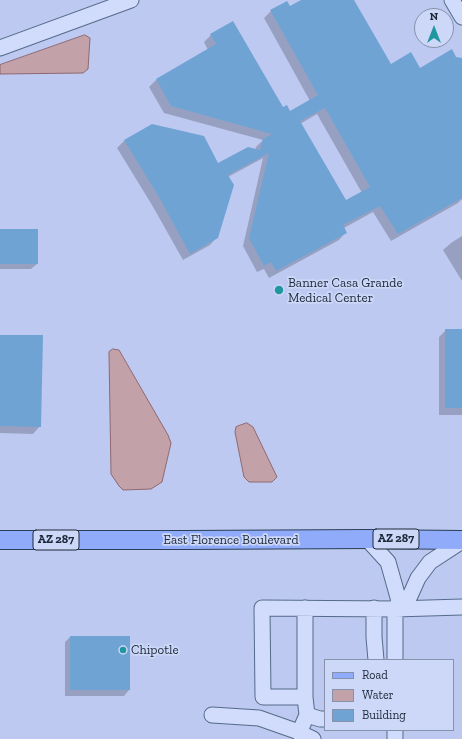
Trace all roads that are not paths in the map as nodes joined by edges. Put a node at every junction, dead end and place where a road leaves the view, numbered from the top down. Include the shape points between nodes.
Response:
1 (131, 0) edge
2 (452, 0) edge
3 (462, 17) edge
4 (0, 48) edge
5 (367, 539) junction
6 (0, 540) edge
7 (462, 541) edge
8 (397, 605) junction
9 (462, 607) edge
10 (305, 608) junction
11 (374, 608) junction
12 (374, 637) junction
13 (369, 659) edge
14 (376, 659) edge
15 (395, 659) edge
16 (305, 697) junction
17 (212, 715) dead end
18 (318, 716) edge
19 (299, 733) junction
20 (313, 739) edge

1 - 4 lane
2 - 3 lane
5 - 6 main road, East Florence Boulevard / AZ 287
5 - 7 main road, East Florence Boulevard / AZ 287
5 - 8 lane via 388,562
7 - 8 lane via 430,562 418,578 410,596
8 - 9 lane
8 - 11 lane
8 - 15 lane
10 - 11 lane
10 - 16 lane
10 - 16 lane via 262,608 263,697
11 - 12 lane
12 - 13 lane
12 - 14 lane
16 - 18 lane
17 - 19 lane via 258,718
18 - 19 lane
19 - 20 lane

